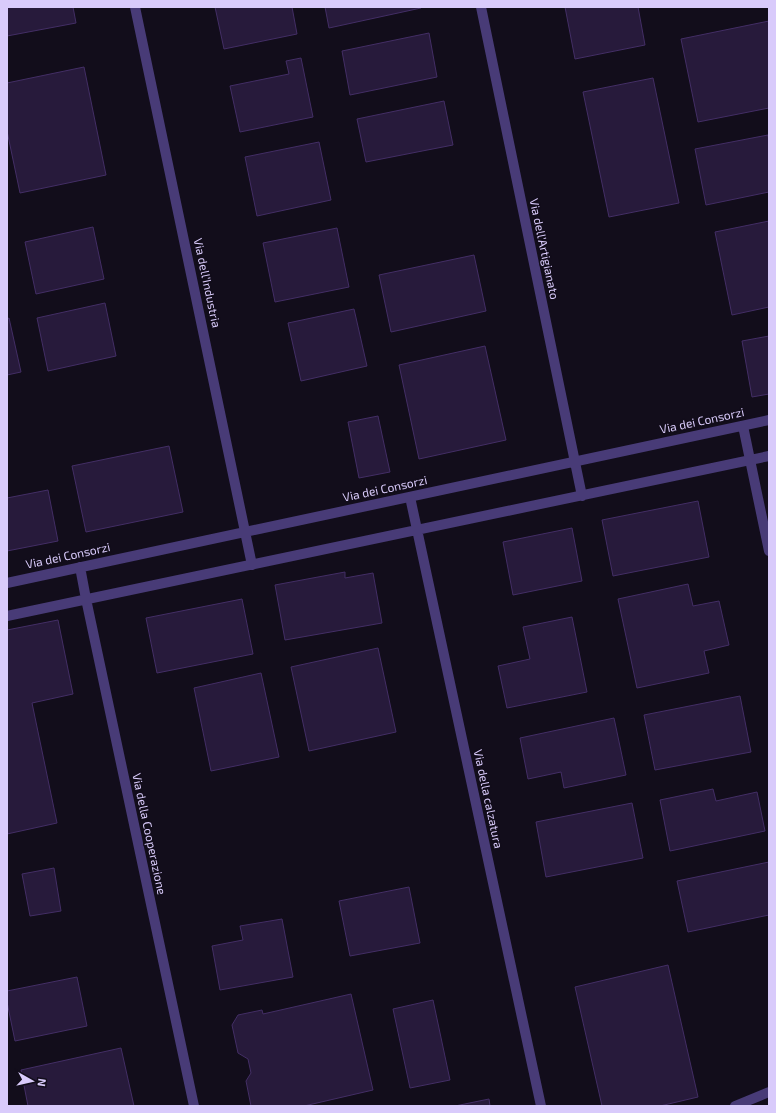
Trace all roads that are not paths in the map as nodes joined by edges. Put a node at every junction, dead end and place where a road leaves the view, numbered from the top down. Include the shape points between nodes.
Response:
1 (136, 7) edge
2 (481, 7) edge
3 (769, 420) edge
4 (743, 426) junction
5 (769, 456) edge
6 (750, 460) junction
7 (575, 462) junction
8 (582, 496) junction
9 (410, 497) junction
10 (417, 530) junction
11 (245, 532) junction
12 (769, 551) edge
13 (252, 565) junction
14 (80, 567) junction
15 (7, 583) edge
16 (86, 599) junction
17 (7, 616) edge
18 (769, 1092) edge
19 (194, 1106) edge
20 (541, 1106) edge
21 (735, 1106) edge

1 - 11 street, Via dell'Industria
2 - 7 street, Via dell'Artigianato
3 - 4 street, Via dei Consorzi
4 - 6 street
4 - 7 street, Via dei Consorzi
5 - 6 street
6 - 8 street
6 - 12 street
7 - 8 street, Via dell'Artigianato
7 - 9 street, Via dei Consorzi
8 - 10 street
9 - 10 street, Via della calzatura
9 - 11 street, Via dei Consorzi
10 - 13 street
10 - 20 street, Via della calzatura
11 - 13 street, Via dell'Industria
11 - 14 street, Via dei Consorzi
13 - 16 street
14 - 15 street, Via dei Consorzi
14 - 16 street, Via della Cooperazione
16 - 17 street
16 - 19 street, Via della Cooperazione
18 - 21 street

